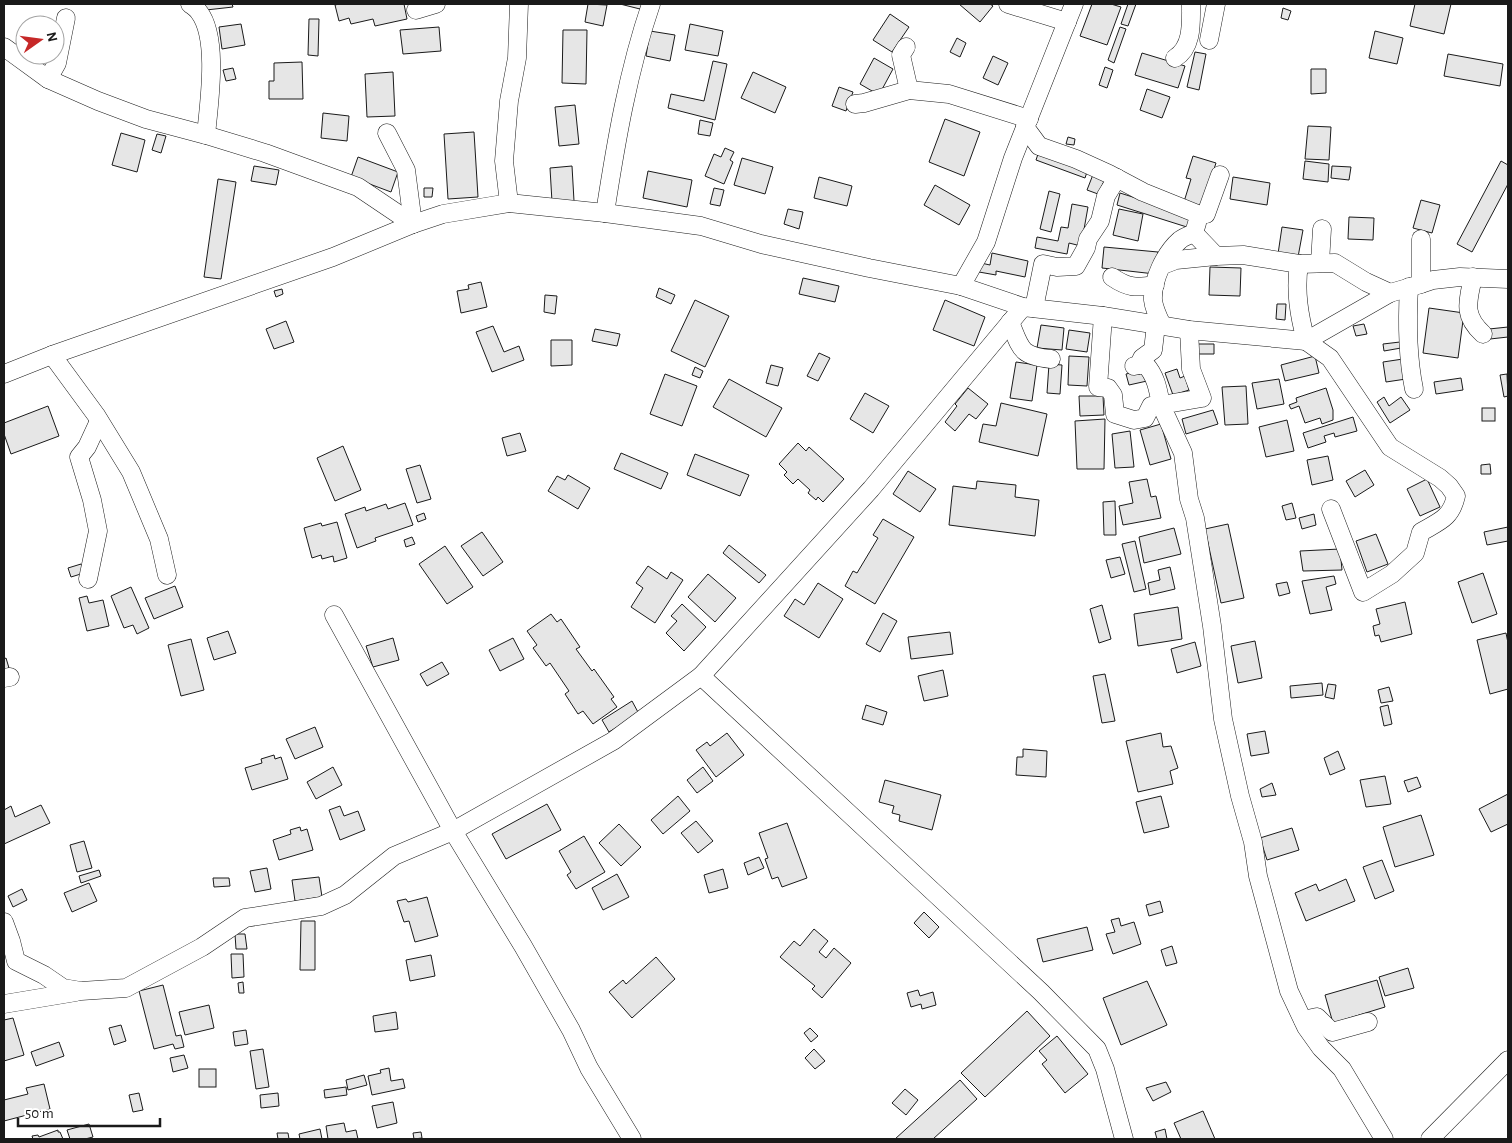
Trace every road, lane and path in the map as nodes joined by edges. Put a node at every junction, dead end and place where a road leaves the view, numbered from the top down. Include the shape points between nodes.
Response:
1 (190, 4) edge
2 (436, 4) edge
3 (519, 4) edge
4 (652, 4) edge
5 (1008, 4) edge
6 (1074, 4) edge
7 (1191, 4) edge
8 (1216, 4) edge
9 (416, 10) dead end
10 (66, 18) dead end
11 (1067, 22) junction
12 (1209, 40) dead end
13 (906, 47) dead end
14 (4, 48) edge
15 (1175, 58) dead end
16 (48, 79) junction
17 (909, 90) junction
18 (855, 104) dead end
19 (1027, 123) junction
20 (386, 133) dead end
21 (206, 135) junction
22 (1220, 175) dead end
23 (1116, 178) junction
24 (509, 203) junction
25 (605, 213) junction
26 (1200, 215) junction
27 (413, 224) junction
28 (1322, 229) dead end
29 (1194, 233) junction
30 (1421, 239) dead end
31 (1216, 256) junction
32 (1320, 263) junction
33 (1299, 264) junction
34 (1162, 265) junction
35 (1112, 277) dead end
36 (1473, 277) junction
37 (1508, 279) edge
38 (1155, 285) junction
39 (1415, 285) junction
40 (961, 286) junction
41 (1390, 293) junction
42 (1028, 307) junction
43 (1103, 316) junction
44 (1010, 322) junction
45 (1159, 325) junction
46 (1188, 330) junction
47 (1482, 334) dead end
48 (1306, 341) junction
49 (52, 355) junction
50 (1051, 359) dead end
51 (4, 374) edge
52 (1414, 389) dead end
53 (1161, 405) junction
54 (99, 421) junction
55 (1331, 509) dead end
56 (167, 575) dead end
57 (88, 579) dead end
58 (334, 615) dead end
59 (701, 676) junction
60 (453, 831) junction
61 (4, 922) edge
62 (81, 991) junction
63 (4, 1004) edge
64 (1303, 1020) junction
65 (1368, 1022) dead end
66 (1508, 1062) edge
67 (632, 1139) edge
68 (1124, 1139) edge
69 (1384, 1139) edge
70 (1430, 1139) edge

1 - 21 street via 206,24 211,45
2 - 9 street
3 - 24 street via 517,58 509,101 504,161
4 - 25 street via 618,130
5 - 11 street
6 - 11 street
7 - 15 street via 1191,32 1182,54
8 - 12 street
10 - 16 street via 57,63
11 - 19 street
13 - 17 street via 901,56
14 - 16 street
16 - 21 street via 146,119
17 - 18 street
17 - 19 street via 949,94
19 - 23 street via 1039,146
19 - 40 street via 986,242
20 - 27 street via 406,170
21 - 27 street via 358,187
22 - 26 street via 1206,214
23 - 26 street
23 - 42 street via 1106,196 1100,221 1076,266 1043,264
24 - 25 street
24 - 27 street via 443,214
25 - 40 street via 701,226 761,244
26 - 29 street
27 - 49 street via 333,258
28 - 32 street
29 - 31 street
29 - 34 street via 1181,239
30 - 39 street
31 - 33 street via 1243,255
31 - 34 street via 1176,260
32 - 33 street
32 - 41 street via 1335,263
33 - 48 street via 1296,283 1298,312
34 - 38 street
35 - 38 street via 1136,288
36 - 37 street
36 - 39 street
36 - 47 street via 1467,305 1473,325
38 - 45 street via 1153,299
39 - 41 street
39 - 52 street via 1406,324
40 - 42 street
41 - 48 street
42 - 43 street
42 - 44 street
43 - 45 street
43 - 53 street via 1098,387 1108,388 1113,395 1115,414 1134,420 1144,418 1151,406
44 - 50 street via 1022,350 1033,358
44 - 59 street via 871,489
45 - 46 street
45 - 53 street via 1153,350 1136,365 1145,364 1151,370
46 - 48 street
46 - 53 street via 1191,368 1202,398
48 - 55 street via 1330,358 1390,447 1440,478 1456,496 1454,507 1446,517 1421,532 1415,553 1392,574 1363,592
49 - 51 street
49 - 54 street
53 - 64 street via 1183,453 1188,499 1195,518 1212,626 1223,719 1258,876 1289,990
54 - 56 street via 131,472 159,539
54 - 57 street via 79,457 98,531
58 - 60 street
59 - 60 street via 613,740
59 - 68 street via 1033,985 1097,1049
60 - 62 street via 394,856 345,896 321,906 245,918 202,947 126,988
60 - 67 street via 528,954
61 - 62 street via 16,961 63,988
62 - 63 street
64 - 65 street via 1317,1017 1332,1032
64 - 69 street via 1321,1048 1342,1069
66 - 70 street

